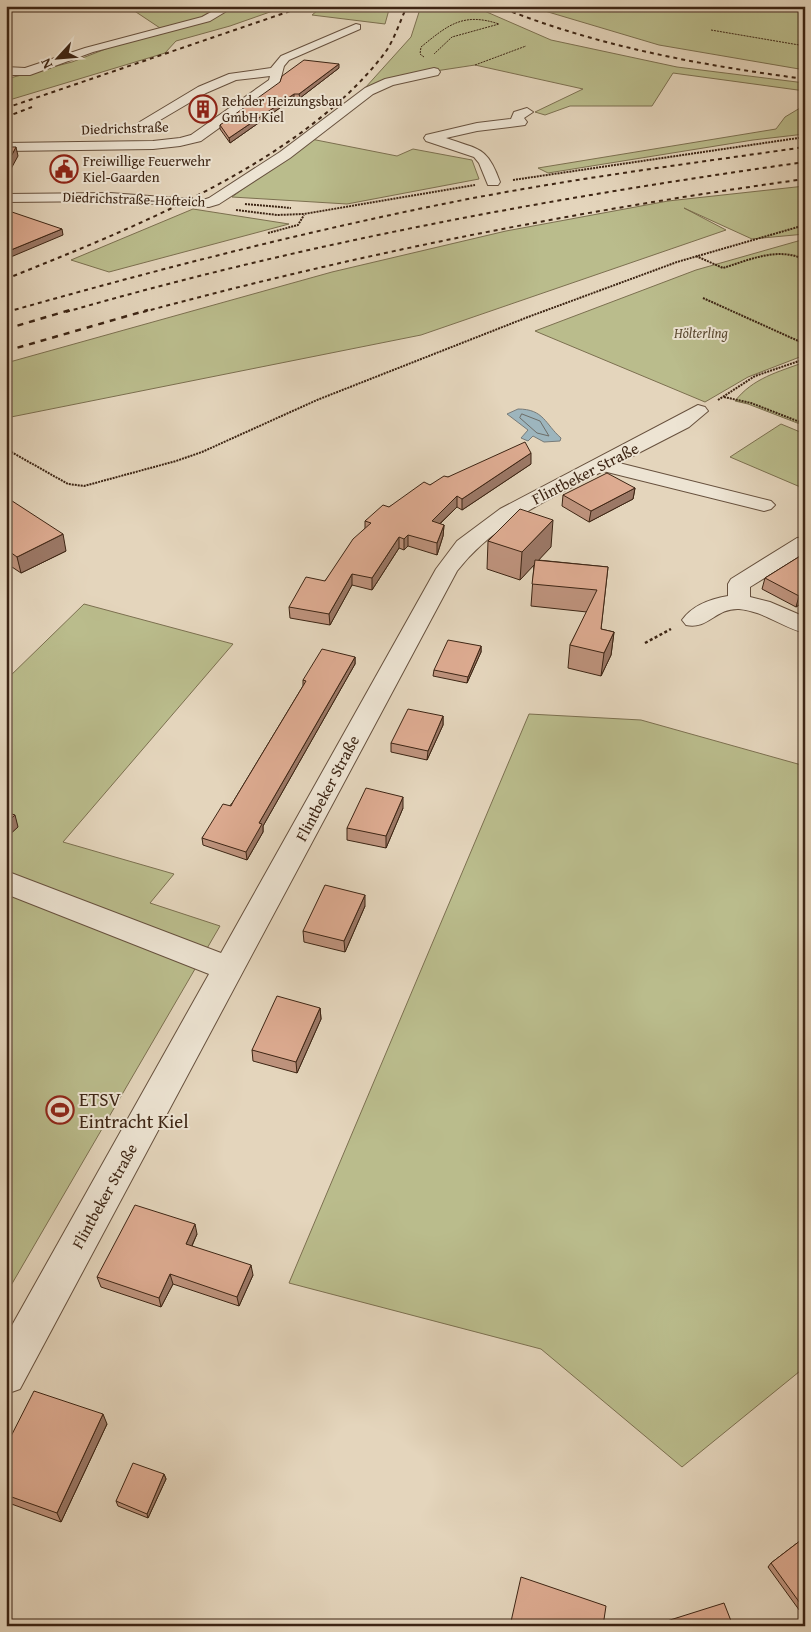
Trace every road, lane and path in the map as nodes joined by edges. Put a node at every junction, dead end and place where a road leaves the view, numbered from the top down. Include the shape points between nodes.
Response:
1 (230, 6) edge
2 (356, 26) dead end
3 (711, 30) dead end
4 (526, 46) dead end
5 (805, 46) edge
6 (422, 47) dead end
7 (432, 55) dead end
8 (475, 65) dead end
9 (278, 71) junction
10 (434, 72) dead end
11 (8, 73) edge
12 (527, 112) dead end
13 (145, 123) dead end
14 (805, 137) edge
15 (6, 147) edge
16 (493, 182) junction
17 (6, 199) edge
18 (209, 203) junction
19 (24, 205) dead end
20 (292, 208) dead end
21 (304, 214) junction
22 (805, 225) edge
23 (268, 233) dead end
24 (696, 256) junction
25 (805, 260) edge
26 (703, 298) dead end
27 (805, 344) edge
28 (805, 359) edge
29 (724, 397) junction
30 (698, 411) joint
31 (805, 424) edge
32 (6, 449) edge
33 (602, 464) junction
34 (764, 505) dead end
35 (805, 543) edge
36 (739, 601) junction
37 (694, 620) joint
38 (805, 626) edge
39 (645, 642) dead end
40 (6, 882) edge
41 (228, 968) junction
42 (6, 1375) edge

1 - 11 street via 206,19 141,34 26,72
2 - 9 street, Diedrichstraße via 285,58 278,65
3 - 5 path
4 - 8 path
6 - 7 path via 454,21 475,18 499,24 452,37
9 - 13 street via 233,78 202,90
9 - 15 street, Diedrichstraße via 275,82 196,138 154,145 64,152
10 - 18 street, Diedrichstraße-Hofteich via 389,82 369,91 284,155
12 - 16 street via 519,115 520,122 477,127 431,138 479,154 486,162
14 - 16 path
16 - 21 path
17 - 18 street, Diedrichstraße-Hofteich via 110,197
17 - 19 street
18 - 20 path
18 - 21 path via 213,208 277,215
21 - 23 path via 298,225
22 - 24 path
24 - 25 path via 723,268 769,254 794,254
24 - 32 path via 528,316 317,400 202,452 84,486 68,484
26 - 27 path
28 - 29 path via 755,376
29 - 30 path
29 - 31 path via 751,403
30 - 33 street, Flintbeker Straße via 682,423
33 - 34 street
33 - 41 street, Flintbeker Straße via 507,513 465,546 447,569
35 - 36 street via 739,584
36 - 37 street via 715,606
36 - 38 street via 769,609
37 - 39 path
40 - 41 street
41 - 42 street, Flintbeker Straße

